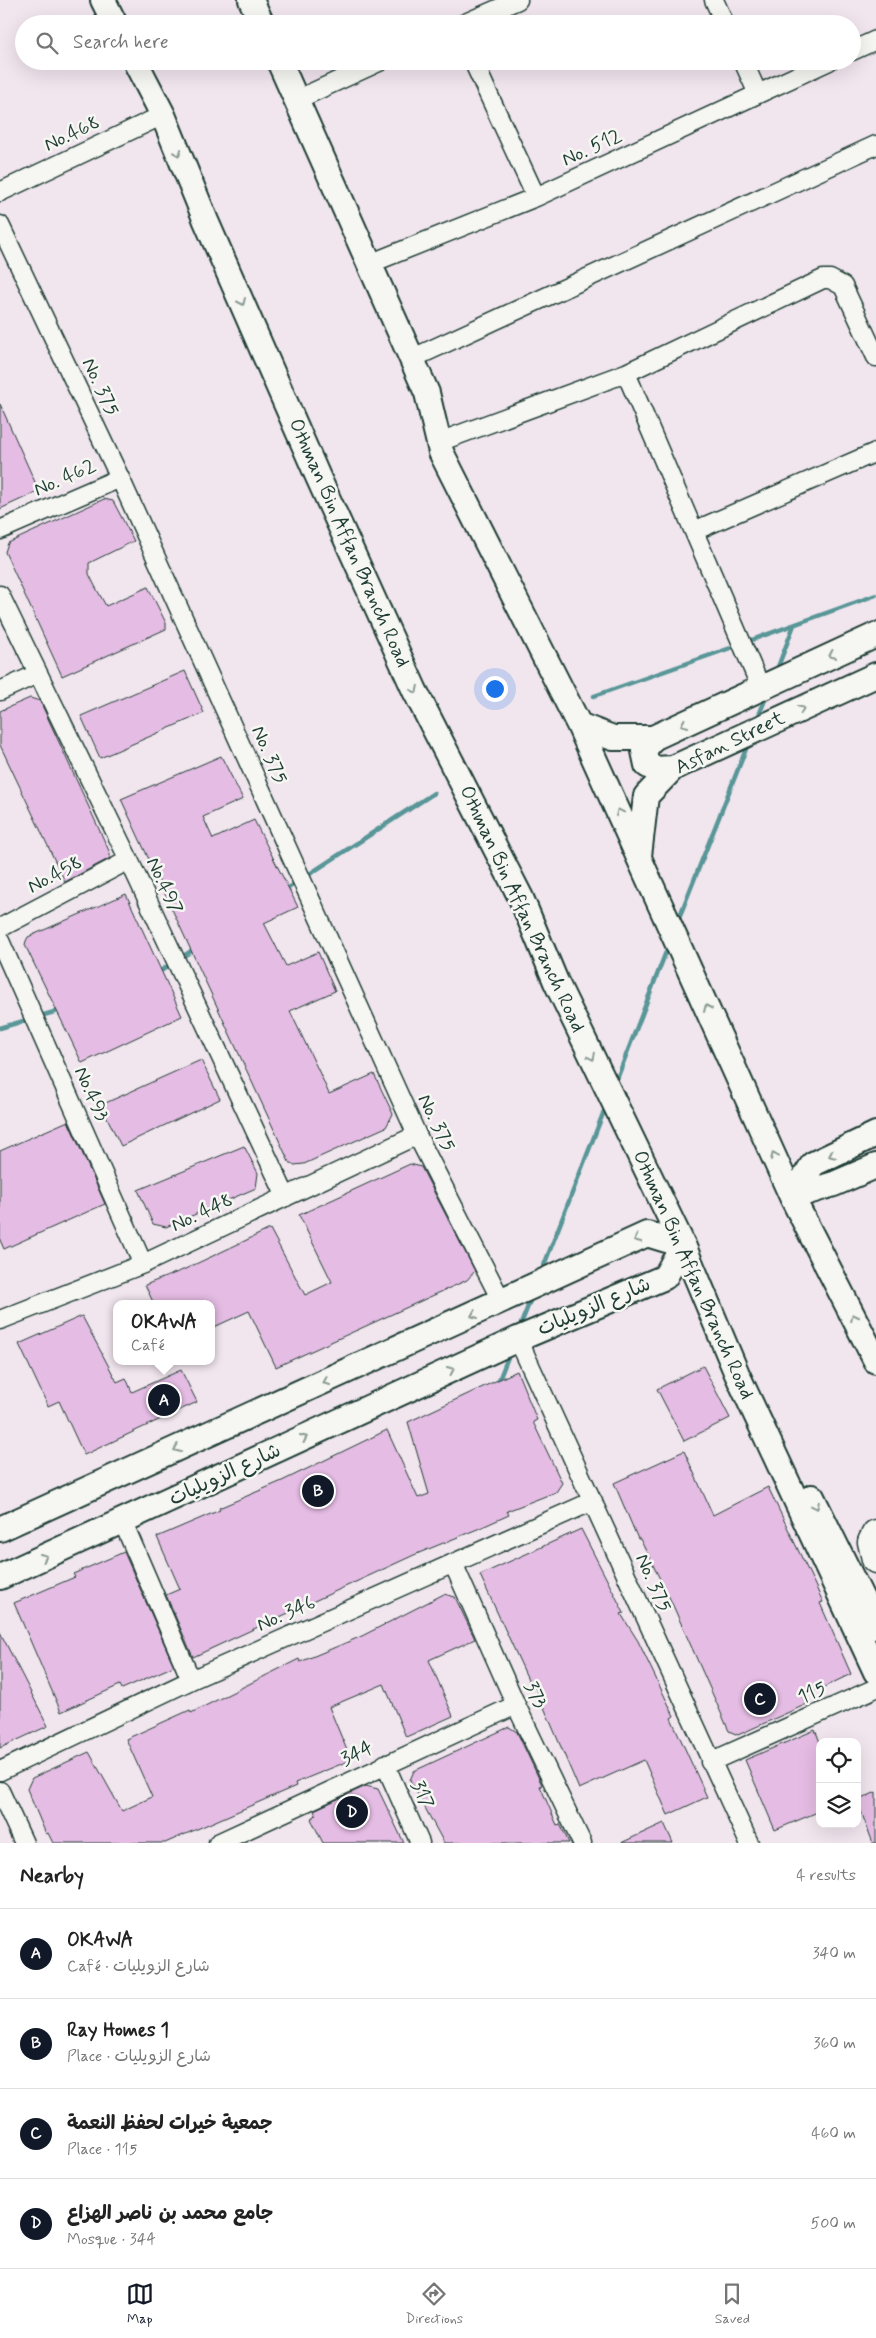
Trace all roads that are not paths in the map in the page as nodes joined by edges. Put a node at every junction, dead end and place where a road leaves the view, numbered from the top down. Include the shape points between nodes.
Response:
1 (103, 0) edge
2 (251, 0) edge
3 (518, 0) edge
4 (714, 0) edge
5 (110, 15) edge
6 (258, 15) edge
7 (484, 15) edge
8 (722, 15) edge
9 (876, 40) edge
10 (861, 47) edge
11 (140, 70) edge
12 (283, 70) edge
13 (361, 70) edge
14 (477, 70) edge
15 (747, 70) edge
16 (810, 70) edge
17 (758, 94) junction
18 (296, 100) junction
19 (163, 115) junction
20 (876, 145) edge
21 (0, 192) edge
22 (536, 197) junction
23 (0, 225) edge
24 (369, 264) junction
25 (876, 357) edge
26 (412, 359) junction
27 (626, 373) junction
28 (438, 442) junction
29 (876, 452) edge
30 (120, 478) junction
31 (0, 530) edge
32 (694, 531) junction
33 (0, 595) edge
34 (876, 635) edge
35 (37, 674) junction
36 (876, 674) edge
37 (761, 688) junction
38 (0, 691) edge
39 (579, 725) junction
40 (654, 738) junction
41 (673, 768) junction
42 (639, 856) junction
43 (129, 860) junction
44 (0, 928) edge
45 (0, 942) edge
46 (876, 1134) edge
47 (417, 1135) junction
48 (876, 1166) edge
49 (286, 1197) junction
50 (792, 1197) junction
51 (683, 1245) junction
52 (143, 1264) junction
53 (502, 1302) junction
54 (0, 1320) edge
55 (518, 1339) junction
56 (874, 1359) edge
57 (736, 1374) junction
58 (593, 1502) junction
59 (122, 1522) junction
60 (0, 1529) edge
61 (453, 1563) junction
62 (0, 1577) edge
63 (876, 1627) edge
64 (876, 1672) edge
65 (192, 1680) junction
66 (876, 1688) edge
67 (516, 1705) junction
68 (710, 1762) junction
69 (385, 1764) junction
70 (0, 1771) edge
71 (0, 1791) edge
72 (24, 1843) edge
73 (218, 1843) edge
74 (420, 1843) edge
75 (582, 1843) edge
76 (749, 1843) edge

1 - 5 main road
2 - 6 main road
3 - 7 street
4 - 8 street
9 - 10 street
11 - 19 main road, Othman Bin Affan Branch Road
12 - 18 main road
13 - 18 street
14 - 22 street
15 - 17 street
16 - 17 street, No. 512
17 - 22 street, No. 512
18 - 24 main road
19 - 21 street, No.468
19 -> 51 main road, Othman Bin Affan Branch Road via 310,459 415,691 521,898 556,982
20 - 26 street
22 - 24 street, No. 512
23 - 30 street, No. 375
24 - 26 main road
25 - 27 street via 843,286 823,279
26 - 28 main road via 428,393
27 - 28 street
27 - 32 street
28 - 39 main road
29 - 32 street
30 - 31 street, No. 462
30 - 47 street, No. 375
32 - 37 street
33 - 35 street, No.497
34 -> 37 main road, Asfan Street
35 - 38 street
35 - 43 street, No.497
41 -> 36 main road, Asfan Street
37 -> 40 main road, Asfan Street
39 - 40 main road, Asfan Street via 613,738
42 -> 39 main road
40 - 41 main road via 644,751 648,765 654,769
41 - 42 main road, Asfan Street via 646,796
50 -> 42 main road
43 - 44 street, No.458
43 - 49 street, No.497
45 - 52 street, No.493
46 -> 50 main road via 813,1164
47 - 49 street, No. 448
47 - 53 street, No. 375
48 - 50 main road
49 - 52 street, No. 448
56 -> 50 main road
51 -> 53 main road, شارع الزويليات via 647,1234
51 - 55 main road, شارع الزويليات via 665,1277
51 - 57 main road, Othman Bin Affan Branch Road
52 - 54 street, No. 448
53 -> 60 main road, شارع الزويليات
55 - 58 street, No. 375
59 -> 55 main road, شارع الزويليات
57 -> 63 main road via 812,1497
57 - 64 main road, Othman Bin Affan Branch Road
58 - 61 street, No. 346
58 - 68 street, No. 375
62 -> 59 main road, شارع الزويليات
59 - 65 street
61 - 65 street, No. 346
61 - 67 street, 373
65 - 70 street, No. 346
66 - 68 street, 115
67 - 69 street, 344
67 - 75 street, 373
68 - 76 street, No. 375
69 - 73 street, 344
69 - 74 street, 317
71 - 72 street

